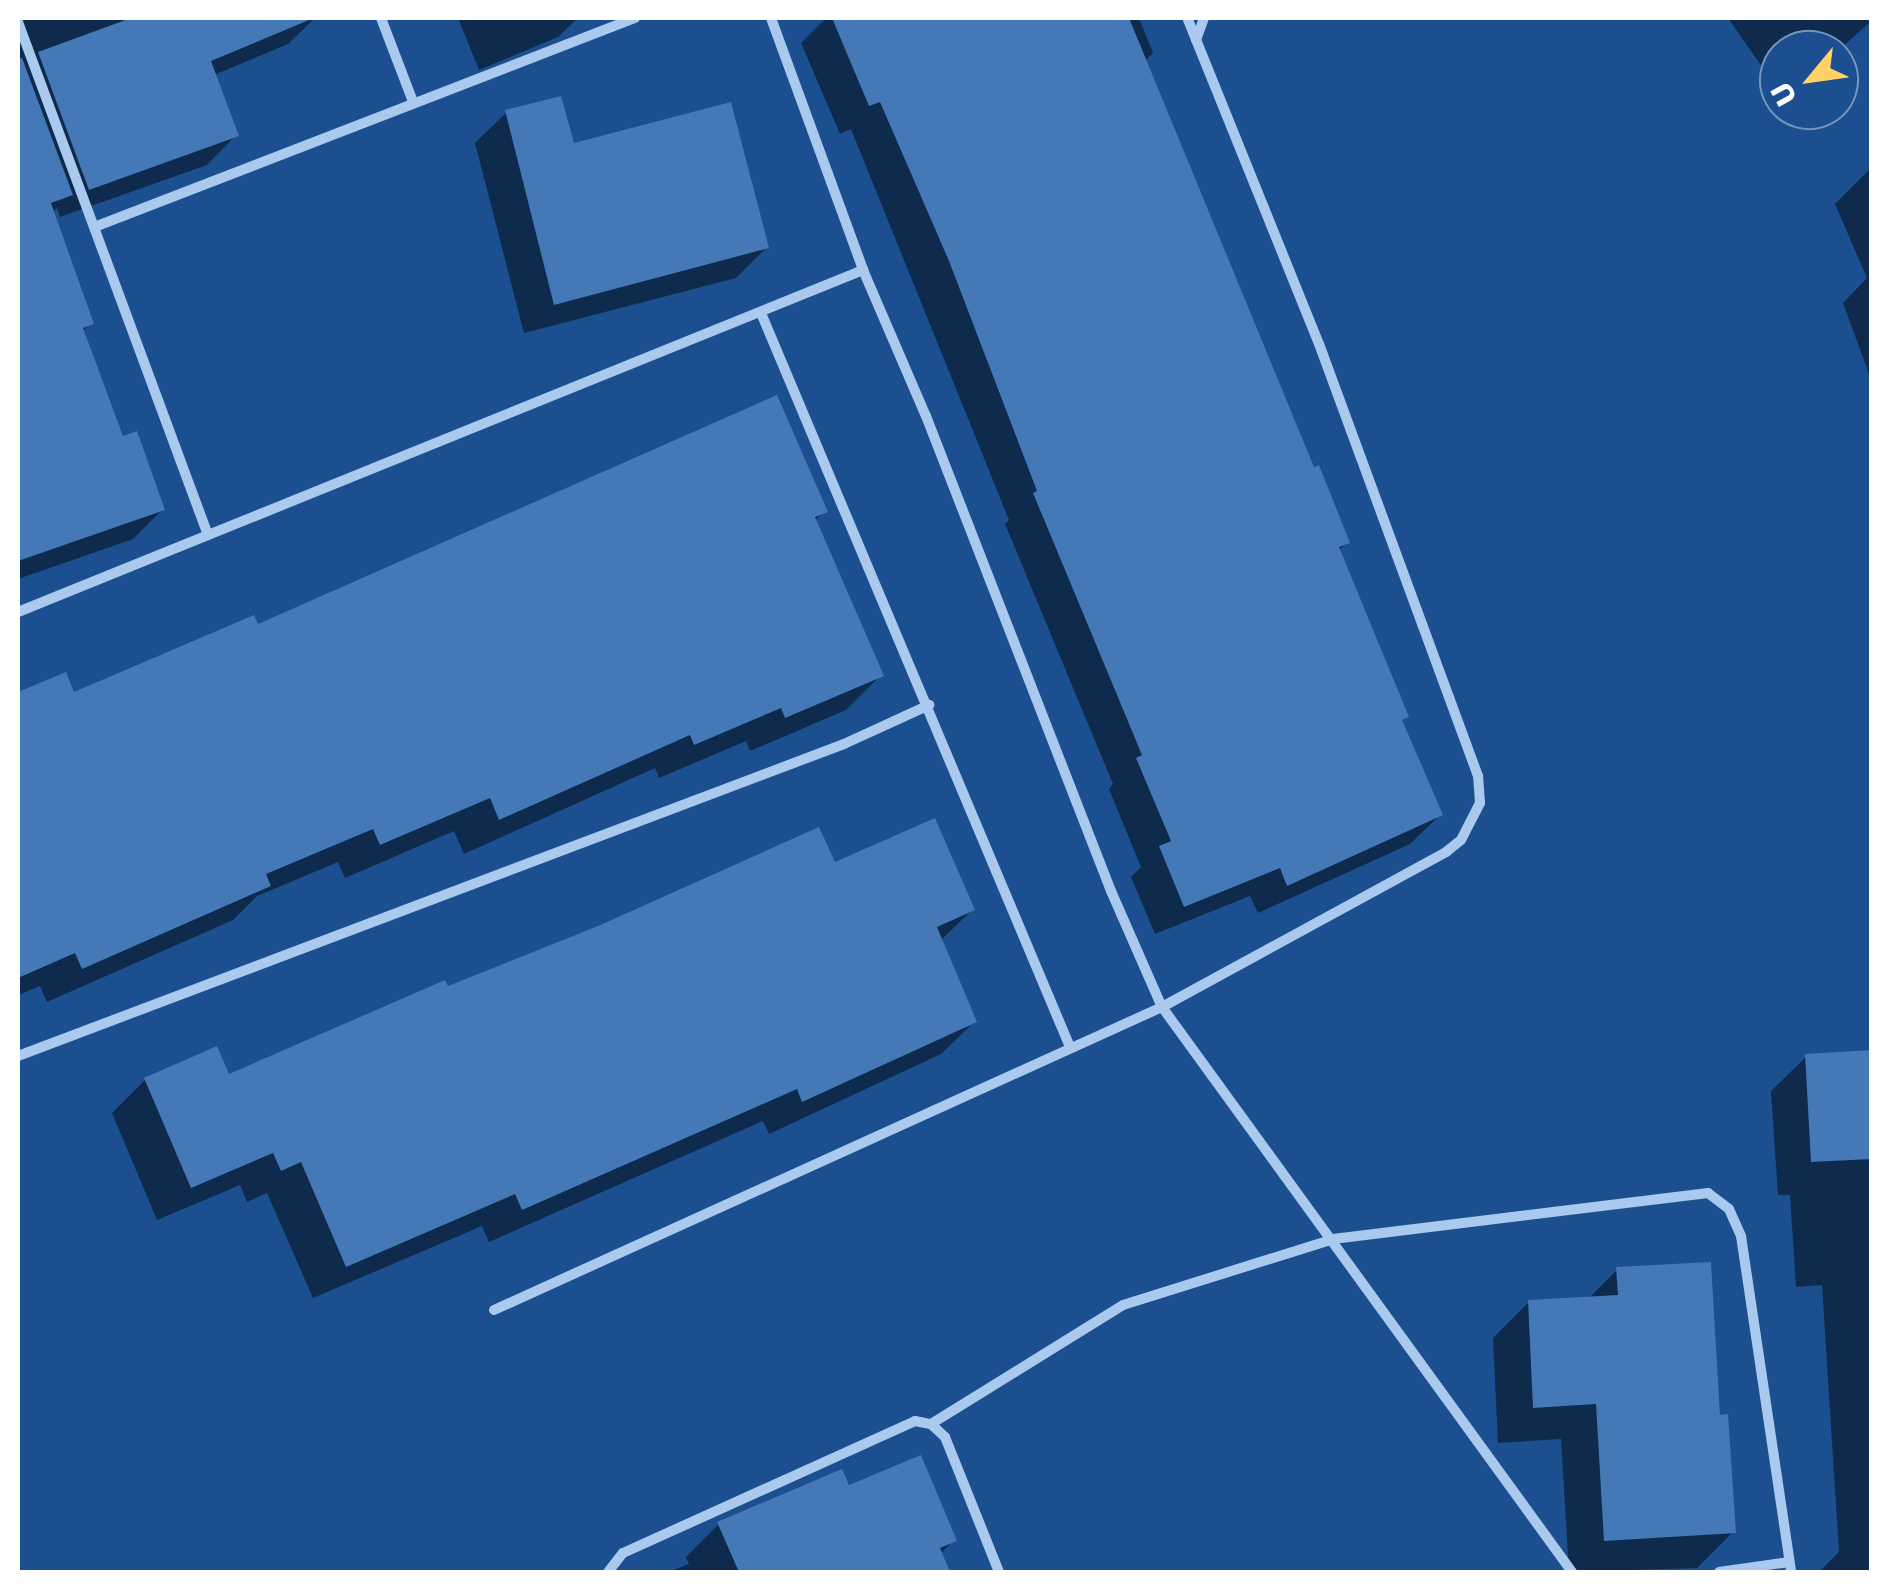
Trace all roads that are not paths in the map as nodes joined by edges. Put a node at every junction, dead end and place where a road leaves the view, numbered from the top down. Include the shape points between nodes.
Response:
1 (381, 18) edge
2 (635, 18) edge
3 (771, 18) edge
4 (1187, 18) edge
5 (1204, 18) edge
6 (18, 22) edge
7 (1196, 40) junction
8 (413, 102) junction
9 (97, 226) junction
10 (863, 270) junction
11 (761, 313) junction
12 (208, 535) junction
13 (18, 612) edge
14 (929, 705) junction
15 (1162, 1007) junction
16 (1070, 1047) junction
17 (18, 1056) edge
18 (1333, 1239) junction
19 (494, 1310) dead end
20 (930, 1424) junction
21 (1790, 1567) edge
22 (608, 1572) edge
23 (999, 1572) edge
24 (1572, 1572) edge
25 (1719, 1572) edge

1 - 8 street
2 - 8 street
3 - 10 street
4 - 7 street
5 - 7 street
6 - 9 street
7 - 15 street via 1325,362 1478,776 1480,803 1446,852
8 - 9 street
9 - 12 street
10 - 11 street
10 - 15 street
11 - 12 street
11 - 14 street
12 - 13 street
14 - 16 street
14 - 17 street via 844,744
15 - 16 street
15 - 18 street
16 - 19 street
18 - 20 street via 1123,1305
18 - 21 street via 1675,1194 1708,1193 1722,1202 1741,1236
18 - 24 street
20 - 22 street via 914,1420 623,1553
20 - 23 street via 945,1437
21 - 25 street

